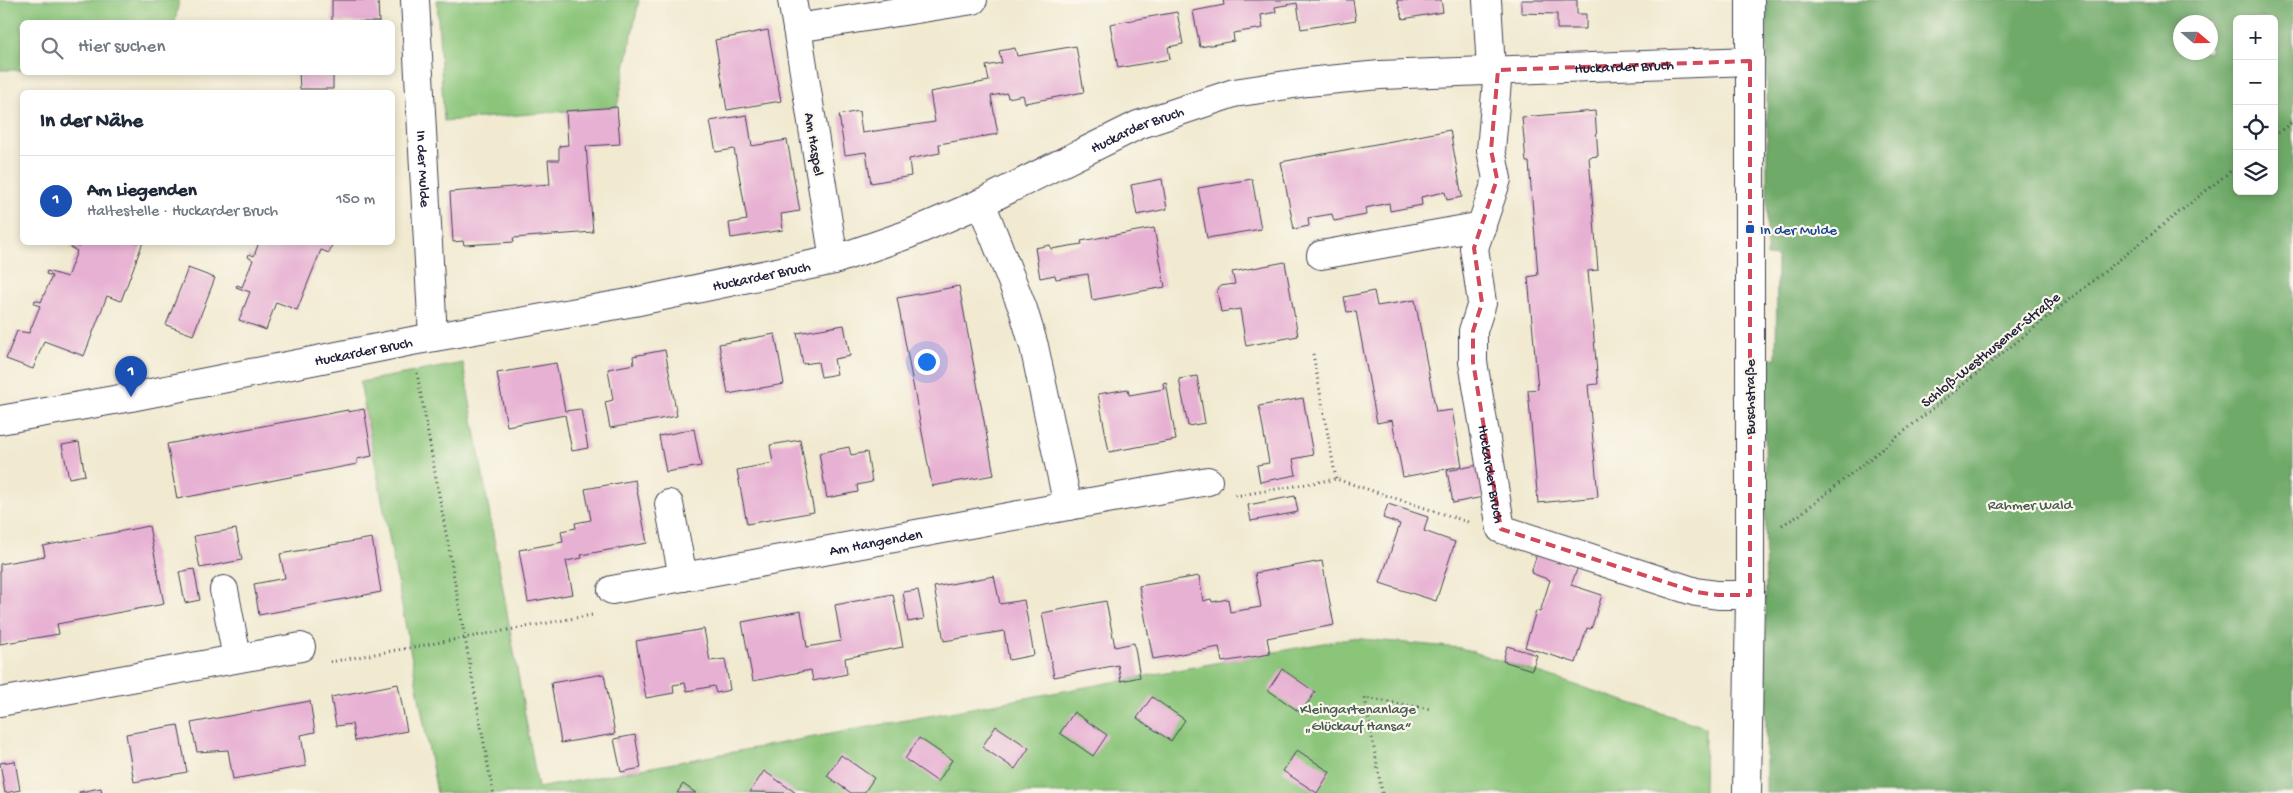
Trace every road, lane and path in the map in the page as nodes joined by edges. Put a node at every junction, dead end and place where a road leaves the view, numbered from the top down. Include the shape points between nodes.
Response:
1 (414, 0) edge
2 (792, 0) edge
3 (973, 0) edge
4 (1487, 0) edge
5 (1750, 0) edge
6 (797, 28) junction
7 (1750, 61) junction
8 (1495, 70) junction
9 (2293, 121) edge
10 (2278, 133) edge
11 (2233, 169) edge
12 (982, 203) junction
13 (1482, 226) junction
14 (1321, 255) dead end
15 (834, 260) junction
16 (422, 339) junction
17 (1313, 354) dead end
18 (0, 420) edge
19 (1336, 479) junction
20 (1208, 481) joint
21 (669, 504) dead end
22 (1068, 506) junction
23 (1501, 529) junction
24 (1749, 530) junction
25 (684, 577) junction
26 (224, 590) dead end
27 (612, 590) joint
28 (1750, 595) junction
29 (465, 638) junction
30 (301, 647) joint
31 (237, 658) junction
32 (0, 702) edge
33 (1431, 709) dead end
34 (493, 793) edge
35 (1382, 793) edge
36 (1747, 793) edge

1 - 16 street, In der Mulde
2 - 6 street, Am Haspel
3 - 6 street
4 - 8 street
5 - 7 street, Buschstraße
6 - 15 street, Am Haspel
7 - 8 street, Huckarder Bruch
7 - 24 street, Buschstraße
8 - 12 street, Huckarder Bruch via 1380,75 1234,93 1138,125
8 - 13 street, Huckarder Bruch via 1491,150 1498,179
9 - 10 path
11 - 24 path, Schloß-Westhusener-Straße via 1798,516 1778,528
12 - 15 street, Huckarder Bruch via 909,234
12 - 22 street via 1031,337
13 - 14 street
13 - 23 street, Huckarder Bruch via 1474,248 1482,303 1473,331 1473,362
15 - 16 street, Huckarder Bruch via 634,302
16 - 18 street, Huckarder Bruch
16 - 29 path
17 - 19 path
19 - 20 path via 1229,497
19 - 23 path via 1497,532
20 - 22 street, Am Hangenden
21 - 25 street
22 - 25 street, Am Hangenden
23 - 28 street, Huckarder Bruch via 1696,592
24 - 28 street, Buschstraße
25 - 27 street, Am Hangenden
26 - 31 street
27 - 29 path via 601,614
28 - 36 street, Buschstraße
29 - 30 path via 320,664
29 - 34 path
30 - 31 street
31 - 32 street
33 - 35 path via 1365,698

